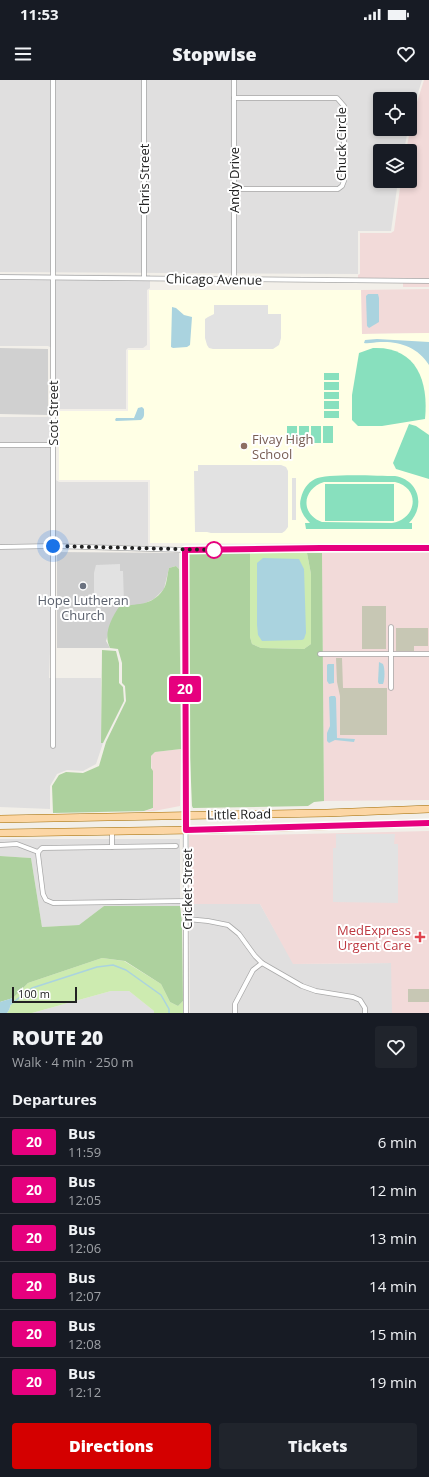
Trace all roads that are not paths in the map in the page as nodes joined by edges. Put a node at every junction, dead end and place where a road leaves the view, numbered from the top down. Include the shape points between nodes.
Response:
1 (54, 80) edge
2 (144, 80) edge
3 (234, 80) edge
4 (234, 98) junction
5 (234, 189) junction
6 (0, 277) edge
7 (53, 277) junction
8 (144, 278) junction
9 (234, 279) junction
10 (429, 281) edge
11 (0, 445) edge
12 (53, 445) junction
13 (0, 546) edge
14 (53, 546) junction
15 (429, 548) edge
16 (185, 550) junction
17 (391, 627) dead end
18 (320, 654) dead end
19 (391, 654) junction
20 (429, 654) edge
21 (391, 688) dead end
22 (53, 746) dead end
23 (429, 809) edge
24 (186, 815) junction
25 (0, 819) edge
26 (429, 823) edge
27 (186, 830) junction
28 (112, 831) junction
29 (0, 832) edge
30 (0, 846) edge
31 (112, 846) junction
32 (176, 846) dead end
33 (38, 852) junction
34 (187, 902) junction
35 (187, 919) junction
36 (262, 963) junction
37 (186, 1013) edge
38 (235, 1013) edge
39 (365, 1013) edge

1 - 7 street, Scot Street
2 - 8 street, Chris Street
3 - 4 street, Andy Drive
4 - 5 street, Andy Drive
4 - 5 street, Chuck Circle via 337,98 344,106 342,186 338,189
5 - 9 street, Andy Drive
6 - 7 street, Chicago Avenue
7 - 8 street, Chicago Avenue
7 - 12 street, Scot Street
8 - 9 street, Chicago Avenue
9 - 10 street, Chicago Avenue
11 - 12 street
12 - 14 street, Scot Street
13 - 14 street
14 - 16 street
14 - 22 street, Scot Street
15 - 16 street
16 - 24 street, Cricket Street
17 - 19 street
18 - 19 street
19 - 20 street
19 - 21 street
23 - 24 main road, Little Road
24 - 25 main road, Little Road
24 - 27 street, Cricket Street
26 - 27 main road, Little Road
27 - 28 main road, Little Road
27 - 34 street, Cricket Street
28 - 29 main road, Little Road
28 - 31 street
30 - 33 street via 17,844
31 - 32 street
31 - 33 street via 46,847
33 - 34 street via 43,894 48,902
34 - 35 street, Cricket Street
35 - 36 street via 228,926 239,934
35 - 37 street, Cricket Street
36 - 38 street via 253,970 235,1004
36 - 39 street via 302,986 360,1000

